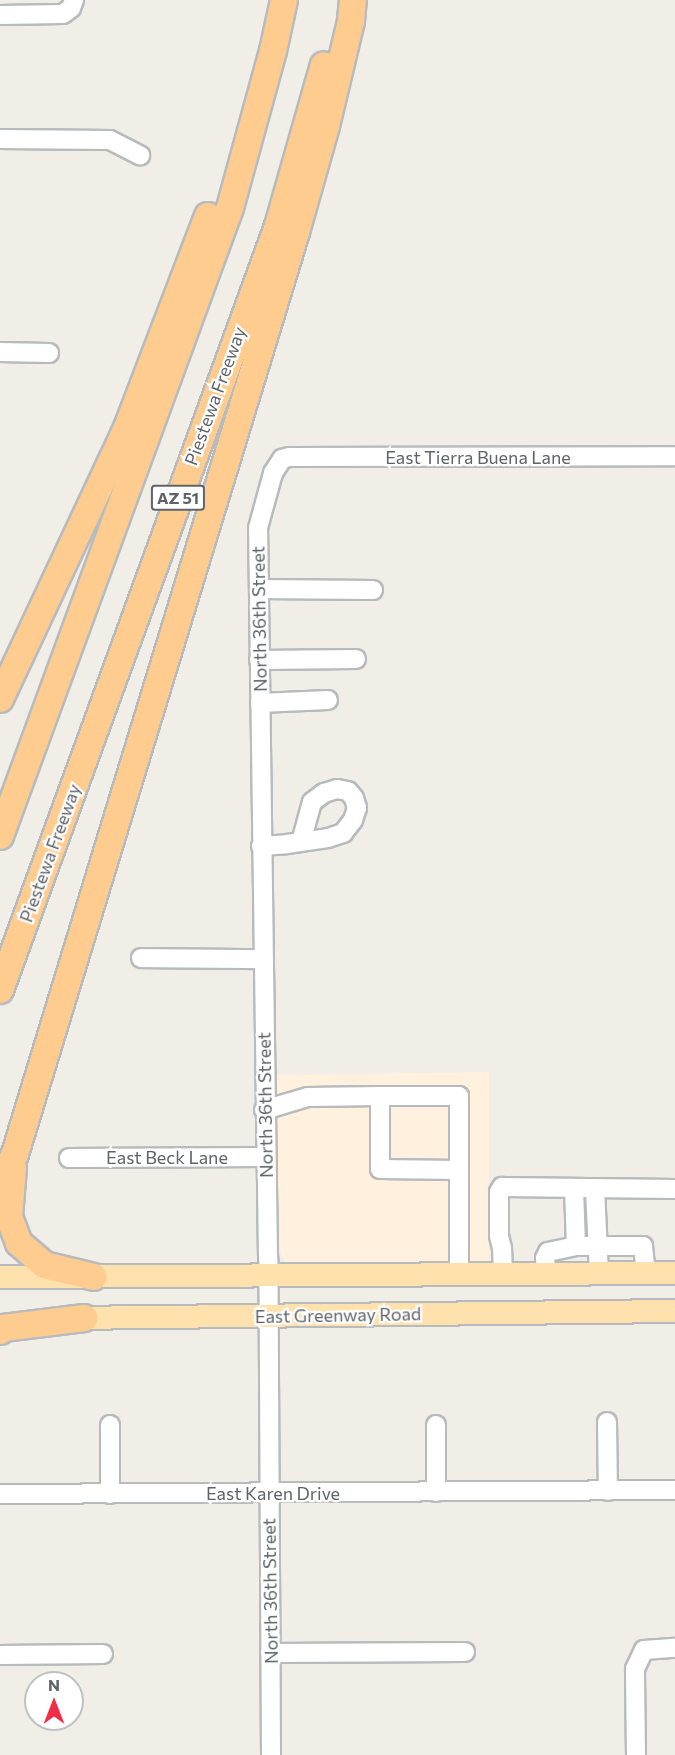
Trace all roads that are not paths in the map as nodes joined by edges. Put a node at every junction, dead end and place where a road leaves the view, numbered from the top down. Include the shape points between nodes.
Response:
1 (74, 0) edge
2 (284, 0) edge
3 (341, 0) edge
4 (353, 0) edge
5 (0, 15) edge
6 (273, 51) junction
7 (0, 139) edge
8 (140, 155) dead end
9 (0, 352) edge
10 (49, 353) dead end
11 (675, 456) edge
12 (282, 459) joint
13 (259, 589) junction
14 (374, 590) dead end
15 (356, 659) dead end
16 (260, 660) junction
17 (0, 699) edge
18 (328, 699) dead end
19 (260, 703) junction
20 (0, 836) edge
21 (301, 842) dead end
22 (261, 846) junction
23 (141, 958) dead end
24 (262, 959) junction
25 (0, 990) edge
26 (380, 1096) junction
27 (264, 1110) junction
28 (15, 1154) junction
29 (265, 1157) junction
30 (69, 1158) dead end
31 (459, 1170) junction
32 (0, 1187) edge
33 (574, 1188) junction
34 (595, 1189) junction
35 (675, 1189) edge
36 (576, 1246) junction
37 (597, 1246) junction
38 (675, 1273) edge
39 (599, 1274) junction
40 (646, 1274) junction
41 (503, 1275) junction
42 (546, 1275) junction
43 (459, 1276) junction
44 (0, 1277) edge
45 (94, 1277) junction
46 (268, 1277) junction
47 (675, 1311) edge
48 (268, 1316) junction
49 (0, 1317) edge
50 (84, 1318) junction
51 (0, 1331) edge
52 (607, 1422) dead end
53 (111, 1425) dead end
54 (436, 1425) dead end
55 (675, 1490) edge
56 (608, 1491) junction
57 (435, 1492) junction
58 (0, 1494) edge
59 (110, 1494) junction
60 (269, 1494) junction
61 (675, 1648) edge
62 (465, 1652) dead end
63 (270, 1653) junction
64 (103, 1654) dead end
65 (0, 1655) edge
66 (271, 1755) edge
67 (636, 1755) edge

1 - 5 street via 63,14
2 - 6 highway, AZ 51
3 - 25 highway, Piestewa Freeway / AZ 51 via 278,226
4 - 28 highway via 326,126 299,221
6 - 17 highway via 127,428
6 - 20 highway, AZ 51 via 230,207
7 - 8 street via 110,140
9 - 10 street
11 - 12 street, East Tierra Buena Lane
12 - 13 street, North 36th Street via 273,473 258,528
13 - 14 street
13 - 16 street, North 36th Street
15 - 16 street
16 - 19 street, North 36th Street
18 - 19 street
19 - 22 street, North 36th Street
21 - 22 street
22 - 24 street, North 36th Street
23 - 24 street
24 - 27 street, North 36th Street
26 - 27 street via 308,1097
26 - 31 street via 380,1169
26 - 31 street via 459,1096
27 - 29 street, North 36th Street
28 - 32 highway
28 - 45 highway via 9,1217 19,1243 44,1265
29 - 30 street, East Beck Lane
29 - 46 street, North 36th Street
31 - 43 street
33 - 34 street
33 - 36 street
33 - 41 street via 502,1187 499,1236
34 - 35 street
34 - 37 street
36 - 37 street
36 - 42 street via 548,1252
37 - 39 street
37 - 40 street via 643,1246
38 - 40 main road, East Greenway Road
39 - 40 main road, East Greenway Road
39 - 42 main road, East Greenway Road
41 - 42 main road, East Greenway Road
41 - 43 main road, East Greenway Road
43 - 46 main road, East Greenway Road
44 - 45 main road, East Greenway Road
45 - 46 main road, East Greenway Road
46 - 48 street, North 36th Street
47 - 48 main road, East Greenway Road
48 - 50 main road, East Greenway Road
48 - 60 street, North 36th Street
49 - 50 main road, East Greenway Road
50 - 51 highway
52 - 56 street
53 - 59 street
54 - 57 street
55 - 56 street, East Karen Drive
56 - 57 street, East Karen Drive
57 - 60 street, East Karen Drive
58 - 59 street, East Karen Drive
59 - 60 street, East Karen Drive
60 - 63 street, North 36th Street
61 - 67 street via 644,1650 635,1669
62 - 63 street
63 - 66 street, North 36th Street
64 - 65 street

